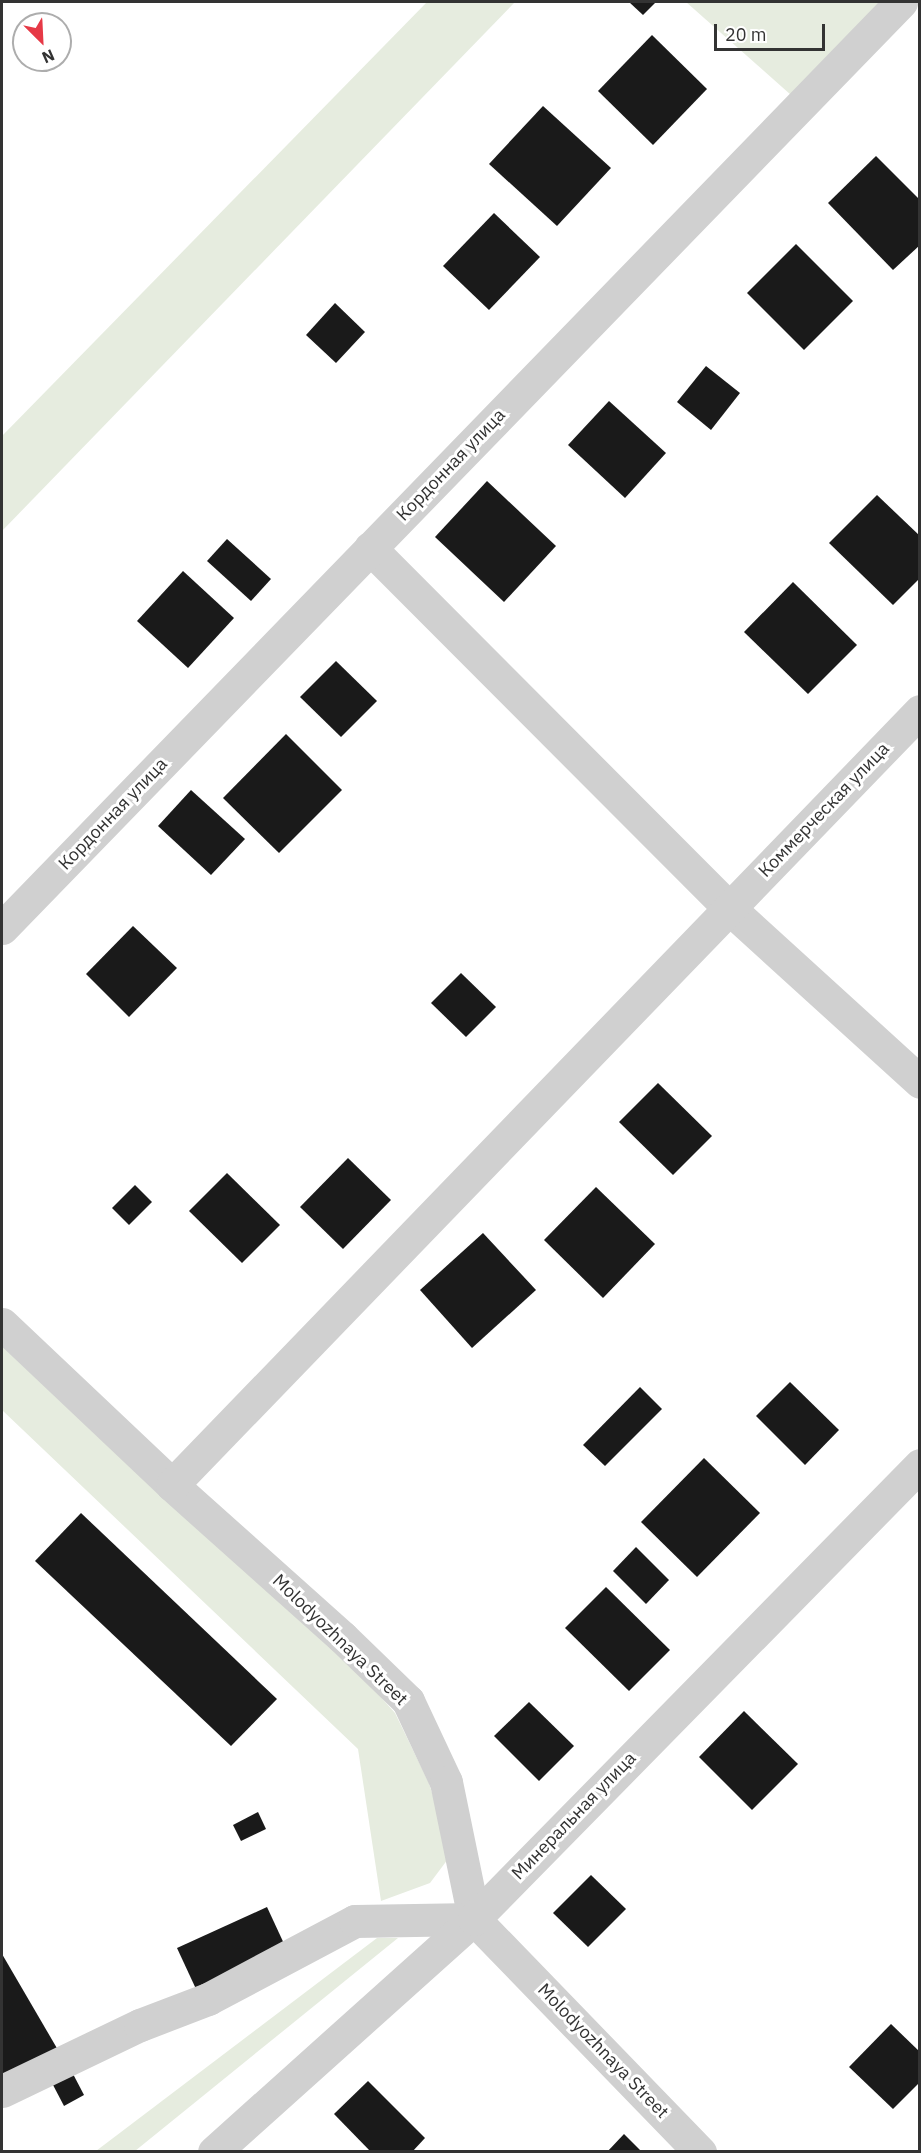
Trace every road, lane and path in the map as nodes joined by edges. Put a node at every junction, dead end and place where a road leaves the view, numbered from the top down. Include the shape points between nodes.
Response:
1 (901, 2) edge
2 (370, 548) junction
3 (920, 711) edge
4 (729, 908) junction
5 (2, 928) edge
6 (920, 1082) edge
7 (2, 1324) edge
8 (920, 1465) edge
9 (172, 1485) junction
10 (474, 1919) junction
11 (2, 2091) edge
12 (214, 2151) edge
13 (700, 2151) edge

1 - 2 street, Кордонная улица
2 - 4 street
2 - 5 street, Кордонная улица
3 - 4 street, Коммерческая улица
4 - 6 street
4 - 9 street, Коммерческая улица
7 - 9 street, Molodyozhnaya Street
8 - 10 street, Минеральная улица
9 - 10 street, Molodyozhnaya Street via 408,1701 446,1782
10 - 11 street via 356,1921 208,1999 140,2025
10 - 12 street, Минеральная улица
10 - 13 street, Molodyozhnaya Street

